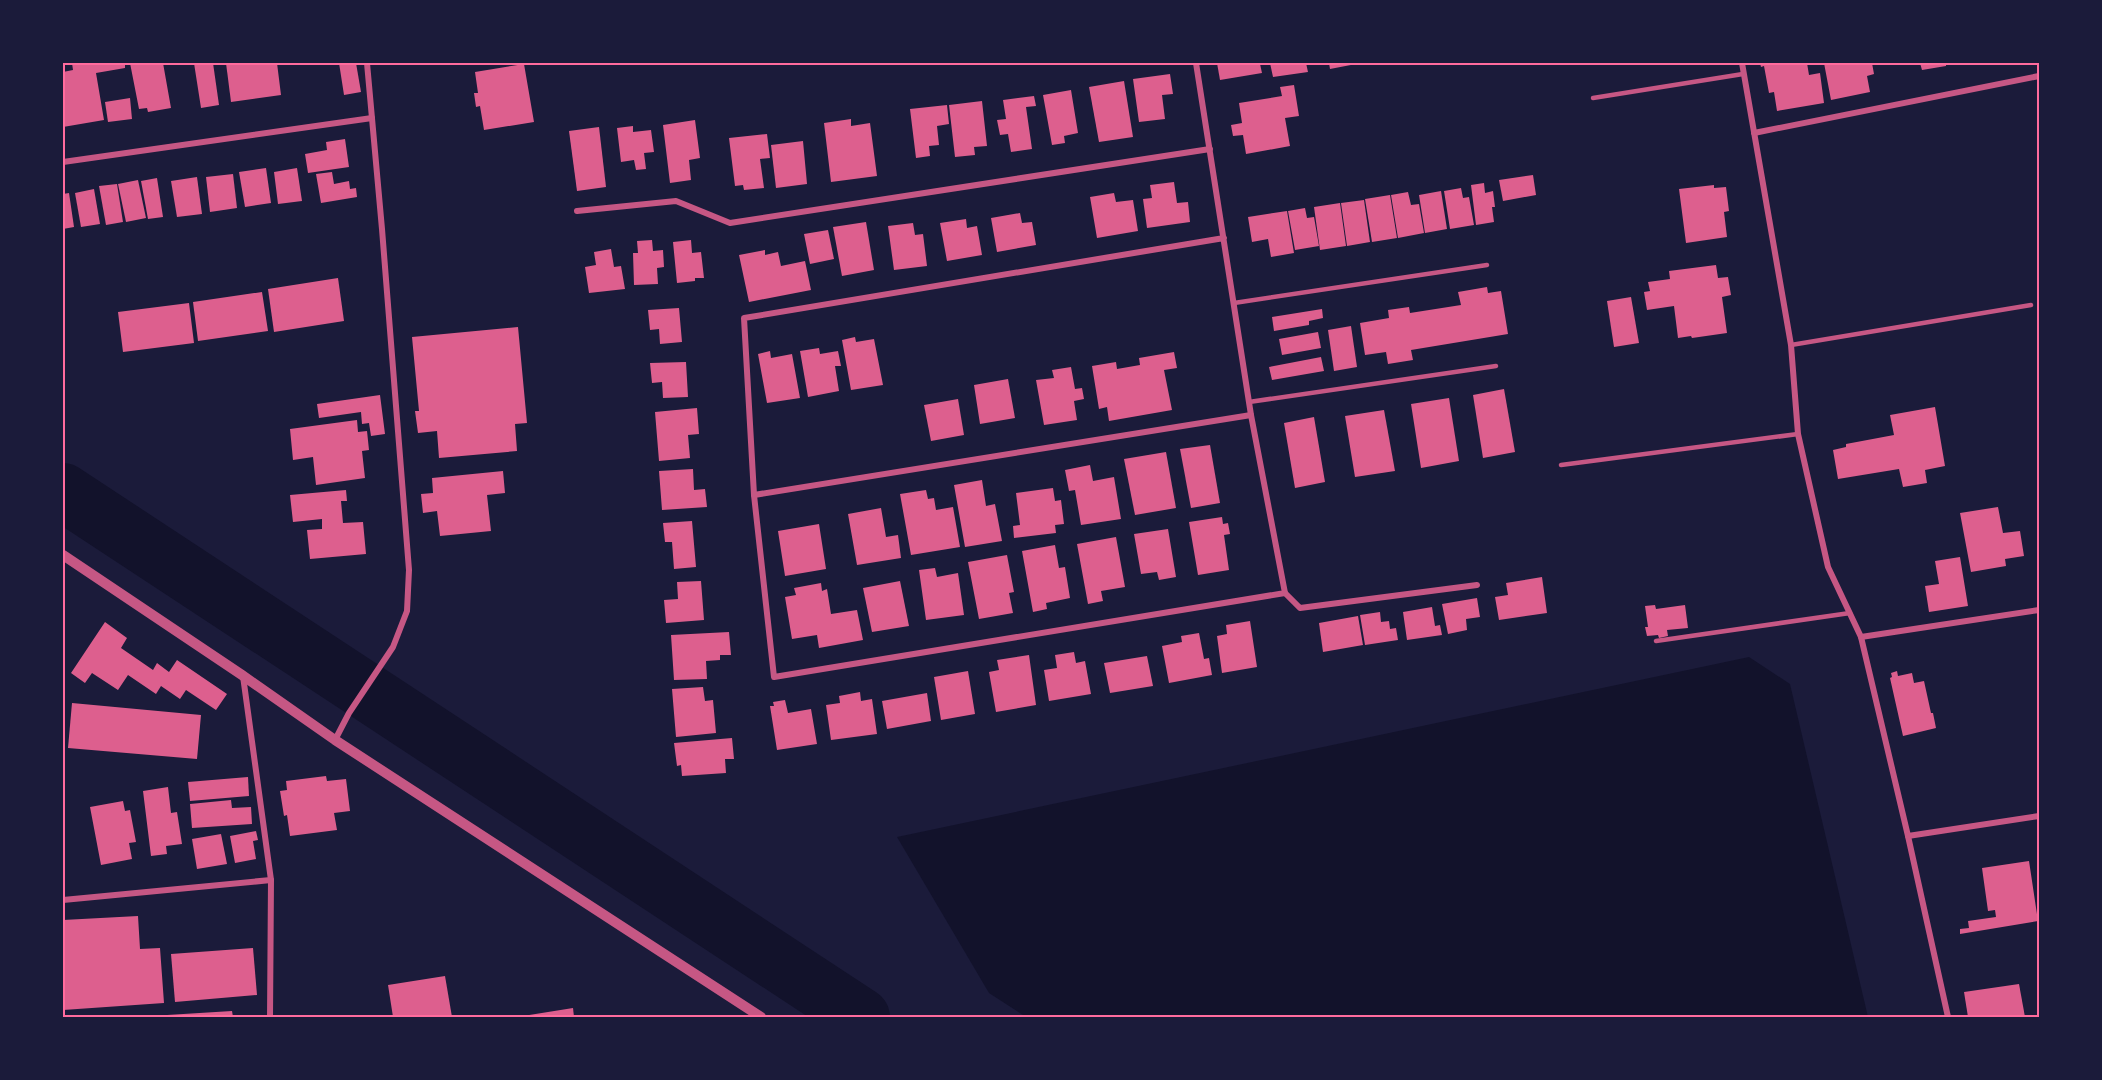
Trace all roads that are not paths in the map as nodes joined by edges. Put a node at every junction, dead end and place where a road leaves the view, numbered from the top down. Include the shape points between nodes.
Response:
1 (367, 63) edge
2 (1196, 63) edge
3 (1742, 63) edge
4 (1743, 74) junction
5 (2039, 76) edge
6 (1593, 98) dead end
7 (372, 118) junction
8 (1754, 133) junction
9 (1209, 149) junction
10 (63, 162) edge
11 (577, 211) dead end
12 (1224, 238) junction
13 (1487, 265) dead end
14 (1234, 303) junction
15 (2031, 305) dead end
16 (1791, 345) junction
17 (1496, 366) dead end
18 (1249, 402) junction
19 (1251, 415) junction
20 (1798, 434) junction
21 (1561, 465) dead end
22 (754, 495) junction
23 (63, 555) edge
24 (1477, 585) dead end
25 (1285, 593) junction
26 (2039, 610) edge
27 (1850, 613) junction
28 (1861, 637) junction
29 (1656, 641) dead end
30 (242, 675) junction
31 (335, 740) junction
32 (2039, 816) edge
33 (1908, 836) junction
34 (271, 880) junction
35 (63, 900) edge
36 (270, 1017) edge
37 (761, 1017) edge
38 (1948, 1017) edge

1 - 7 street
2 - 9 street
3 - 4 street
4 - 6 lane
4 - 8 street
5 - 8 street
7 - 10 street
7 - 31 street via 409,570 407,611 393,647
8 - 16 street
9 - 11 street via 730,223 676,201
9 - 12 street
12 - 14 street
12 - 22 street via 744,318
13 - 14 lane
14 - 18 street
15 - 16 lane
16 - 20 street
17 - 18 lane
18 - 19 street
19 - 22 street
19 - 25 street
20 - 21 lane
20 - 27 street via 1828,567
22 - 25 street via 774,677
23 - 30 street
24 - 25 street via 1300,608
26 - 28 street
27 - 28 street
27 - 29 lane
28 - 33 street
30 - 31 street
30 - 34 street
31 - 37 street
32 - 33 street
33 - 38 street
34 - 35 street
34 - 36 street

